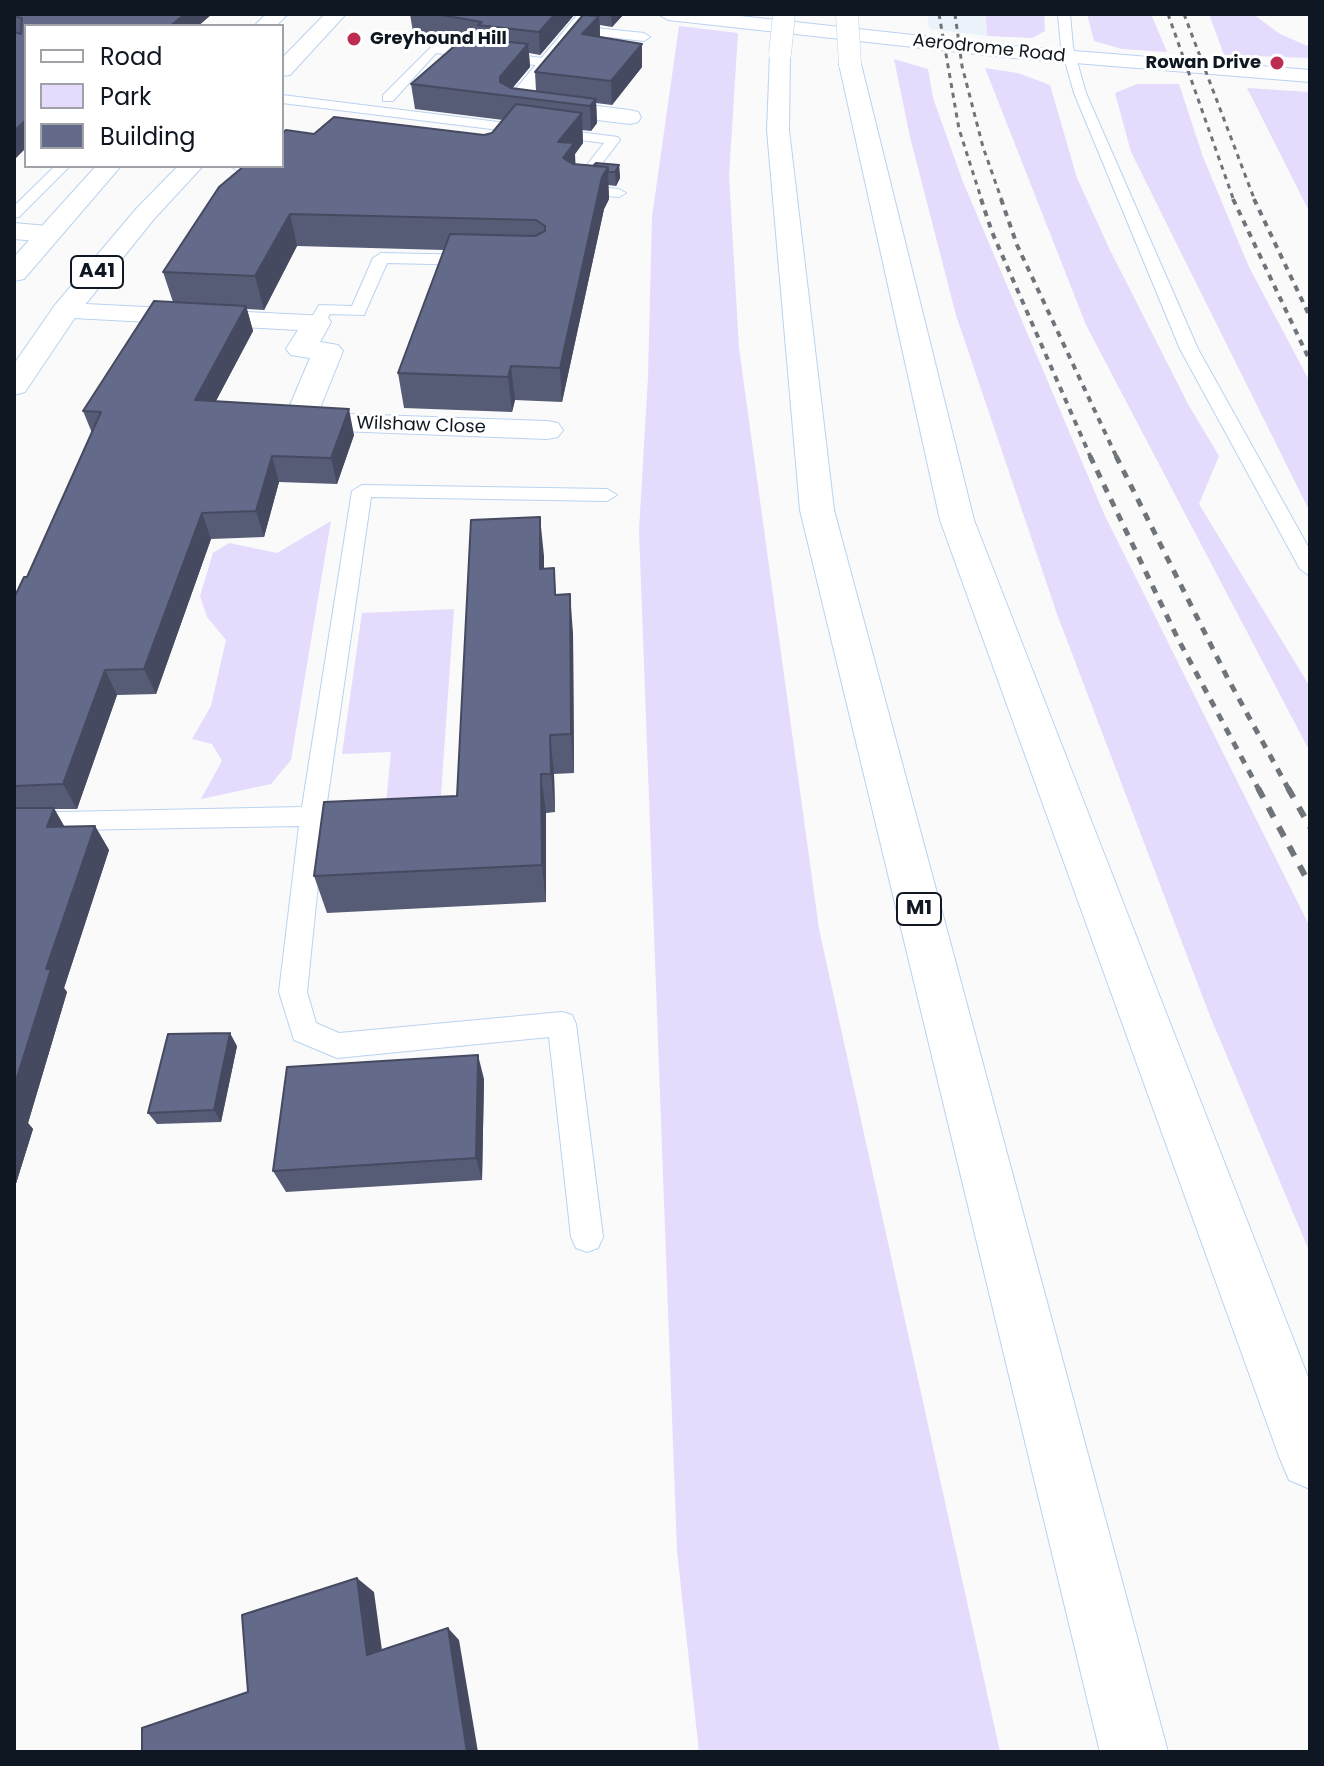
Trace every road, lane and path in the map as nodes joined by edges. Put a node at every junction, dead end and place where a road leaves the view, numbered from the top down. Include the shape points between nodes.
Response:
1 (336, 14) edge
2 (668, 14) edge
3 (847, 14) edge
4 (1064, 14) edge
5 (582, 22) edge
6 (782, 34) edge
7 (644, 37) dead end
8 (1069, 57) junction
9 (551, 63) junction
10 (284, 68) edge
11 (1310, 76) edge
12 (388, 98) dead end
13 (284, 99) edge
14 (630, 117) dead end
15 (61, 168) edge
16 (107, 168) edge
17 (189, 168) edge
18 (619, 193) dead end
19 (14, 214) edge
20 (14, 231) edge
21 (47, 234) junction
22 (491, 260) edge
23 (14, 273) edge
24 (65, 311) junction
25 (317, 322) junction
26 (14, 386) edge
27 (547, 430) dead end
28 (607, 495) dead end
29 (1310, 569) edge
30 (313, 816) junction
31 (14, 822) edge
32 (587, 1237) dead end
33 (1310, 1459) edge
34 (1134, 1752) edge

1 - 10 main road
2 - 8 main road, Aerodrome Road
3 - 33 main road, bridge via 850,64 957,520
4 - 8 lane
5 - 7 lane
5 - 9 main road
6 - 34 main road, M1 via 778,130 817,510
8 - 11 main road, Aerodrome Road
8 - 29 lane via 1098,140 1189,349
9 - 12 lane via 433,49
9 - 14 main road via 515,103
13 - 18 lane via 428,124 613,140 575,189
15 - 19 lane
16 - 21 main road, A41
17 - 24 main road, A41
20 - 21 main road
21 - 23 main road, A41
22 - 25 lane via 381,258 358,311 325,309
24 - 25 main road
24 - 26 main road, A41
25 - 27 main road, Wilshaw Close via 301,349 328,351 299,422
28 - 30 lane via 362,491
30 - 31 lane
30 - 32 lane via 293,992 304,1031 337,1046 562,1024

